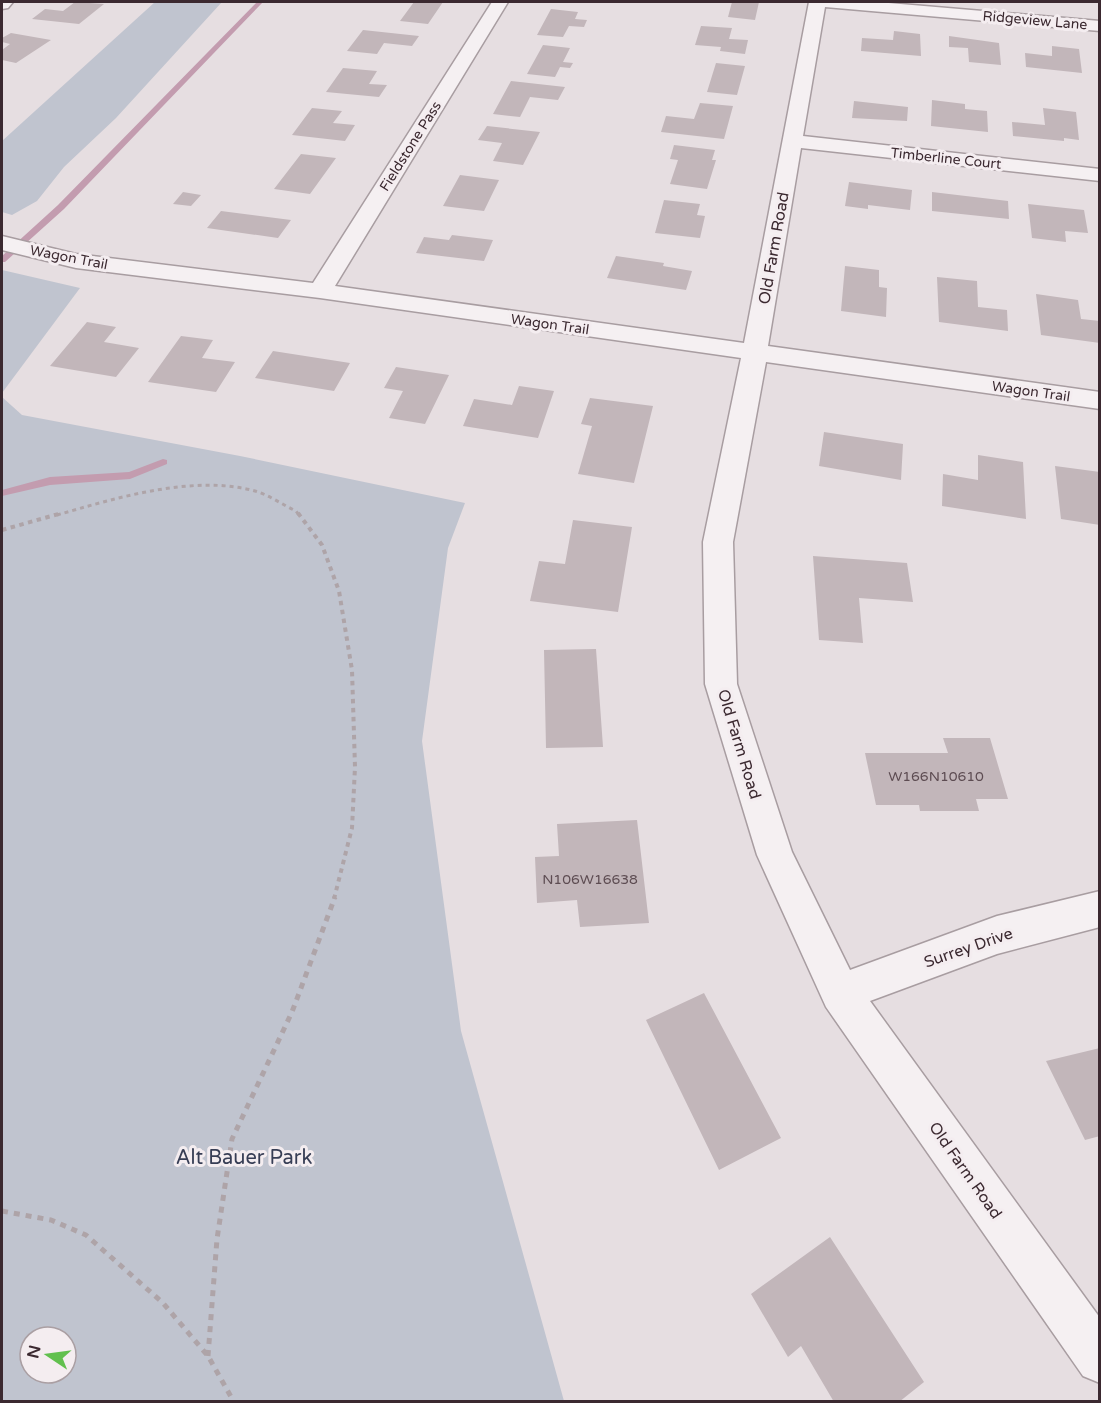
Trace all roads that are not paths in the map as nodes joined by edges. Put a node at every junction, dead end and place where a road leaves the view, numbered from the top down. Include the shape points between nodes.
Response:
1 (5, 2) edge
2 (500, 2) edge
3 (817, 2) edge
4 (826, 2) edge
5 (2, 4) edge
6 (1100, 26) edge
7 (792, 141) junction
8 (1100, 175) edge
9 (2, 243) edge
10 (320, 291) junction
11 (755, 352) junction
12 (1100, 400) edge
13 (1100, 909) edge
14 (840, 993) junction
15 (1100, 1359) edge

1 - 5 street
2 - 10 street, Fieldstone Pass
3 - 7 street, Old Farm Road
4 - 6 street, Ridgeview Lane
7 - 8 street, Timberline Court
7 - 11 street, Old Farm Road
9 - 10 street, Wagon Trail via 76,261
10 - 11 street, Wagon Trail
11 - 12 street, Wagon Trail
11 - 14 street, Old Farm Road via 718,542 721,684 775,855
13 - 14 street, Surrey Drive via 997,935
14 - 15 street, Old Farm Road

